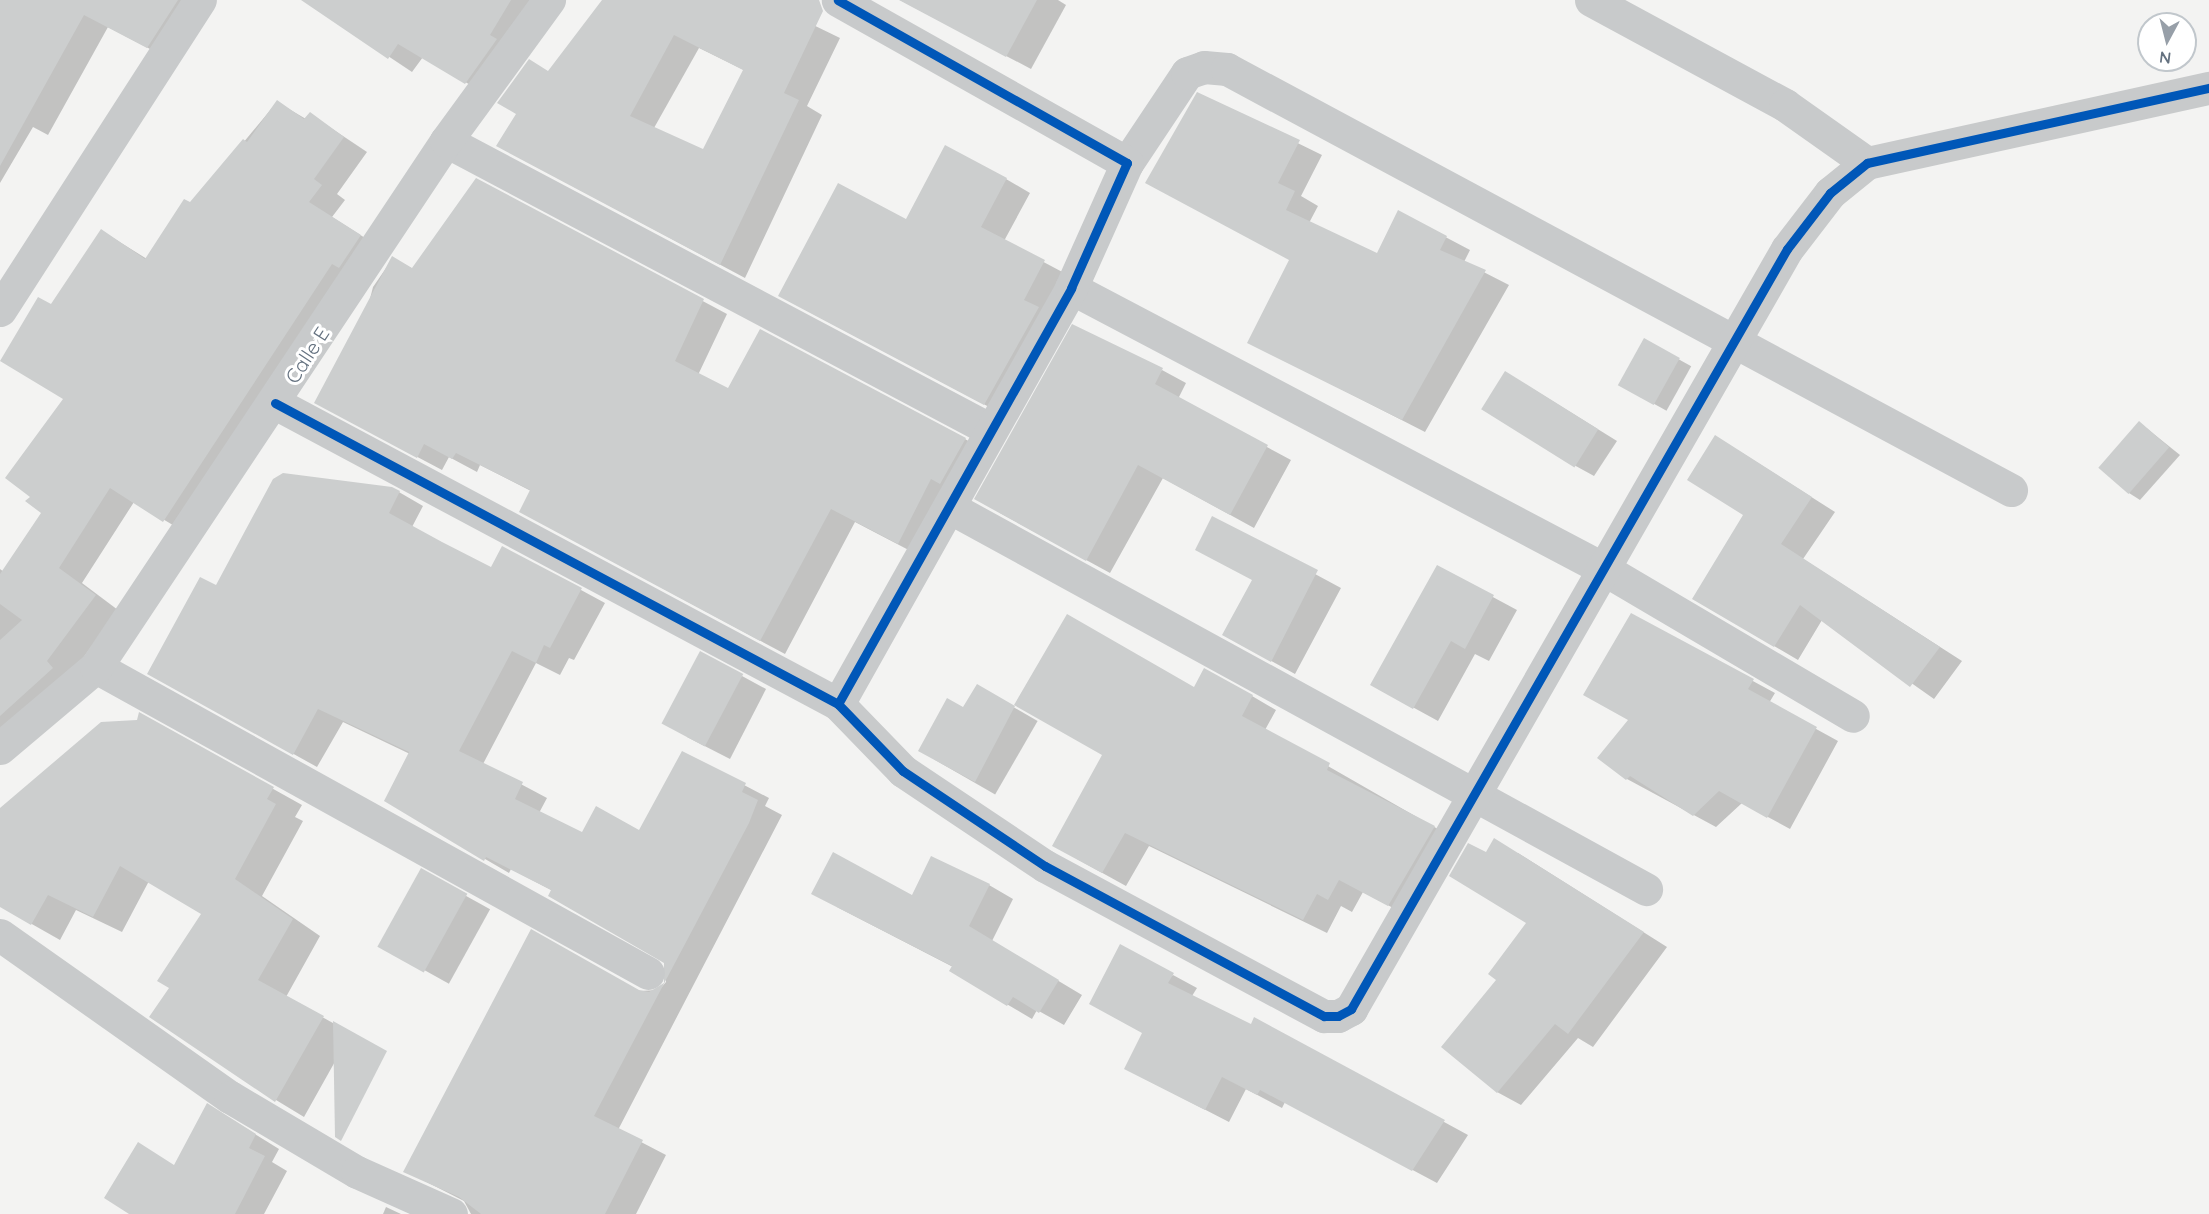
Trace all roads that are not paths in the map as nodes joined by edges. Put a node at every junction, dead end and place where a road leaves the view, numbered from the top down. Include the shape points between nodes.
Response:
1 (200, 0) edge
2 (549, 0) edge
3 (838, 0) edge
4 (1591, 0) edge
5 (2209, 88) edge
6 (446, 141) junction
7 (1127, 163) junction
8 (1867, 163) junction
9 (1071, 288) junction
10 (0, 310) edge
11 (1735, 340) junction
12 (275, 403) junction
13 (991, 430) junction
14 (2011, 490) dead end
15 (949, 507) junction
16 (1602, 568) junction
17 (96, 667) junction
18 (838, 704) junction
19 (1853, 716) dead end
20 (0, 748) edge
21 (1477, 792) junction
22 (1646, 889) dead end
23 (0, 935) edge
24 (648, 973) dead end
25 (451, 1214) edge

1 - 10 street
2 - 6 street, Calle E
3 - 7 street
4 - 8 street via 1785,105
5 - 8 street
6 - 12 street, Calle E
6 - 13 street
7 - 9 street
7 - 11 street via 1187,74 1204,67 1227,69
8 - 11 street via 1830,193 1787,249
9 - 13 street
9 - 16 street
11 - 14 street
11 - 16 street
12 - 17 street, Calle E
12 - 18 street
13 - 15 street
15 - 18 street
15 - 21 street
16 - 19 street
16 - 21 street
17 - 20 street, Calle E
17 - 24 street
18 - 21 street via 864,735 945,804 1045,866 1324,1016 1351,1009
21 - 22 street
23 - 25 street via 230,1097 357,1172

